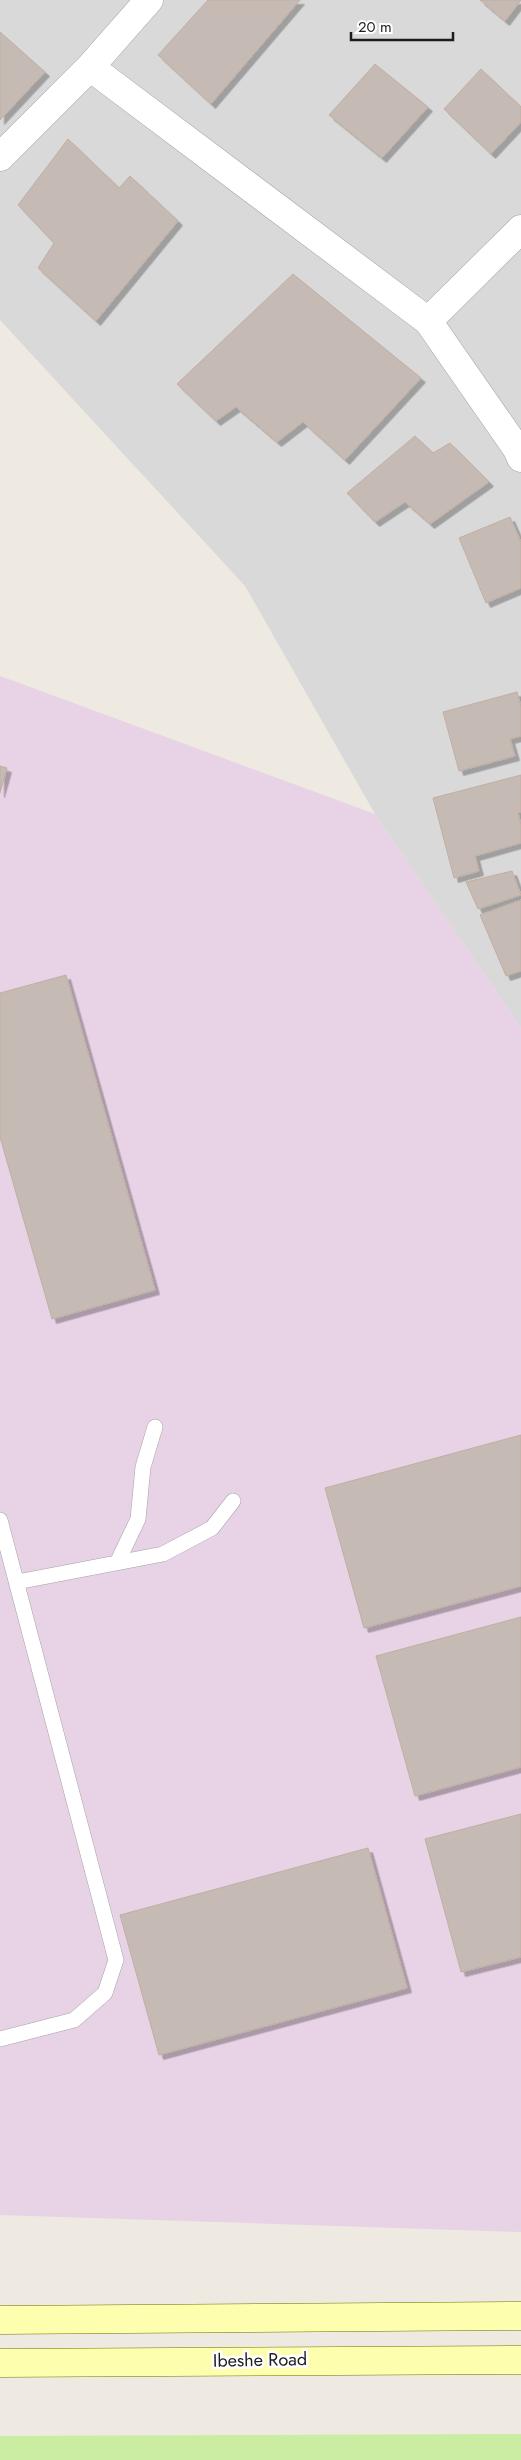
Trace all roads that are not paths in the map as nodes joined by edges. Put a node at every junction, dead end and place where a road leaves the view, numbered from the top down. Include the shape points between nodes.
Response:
1 (149, 0) edge
2 (90, 67) junction
3 (0, 157) edge
4 (521, 229) edge
5 (428, 321) junction
6 (521, 458) edge
7 (154, 1427) dead end
8 (232, 1501) dead end
9 (0, 1520) edge
10 (118, 1561) junction
11 (16, 1582) junction
12 (0, 2040) edge
13 (521, 2316) edge
14 (0, 2320) edge
15 (521, 2360) edge
16 (0, 2363) edge

1 - 2 street
2 - 3 street
2 - 5 street
4 - 5 street
5 - 6 street
7 - 10 lane via 143,1467 138,1519
8 - 10 lane via 212,1528 163,1554
9 - 11 lane
10 - 11 lane
11 - 12 lane via 116,1960 105,1993 74,2020
13 - 14 main road
15 - 16 main road, Ibeshe Road

